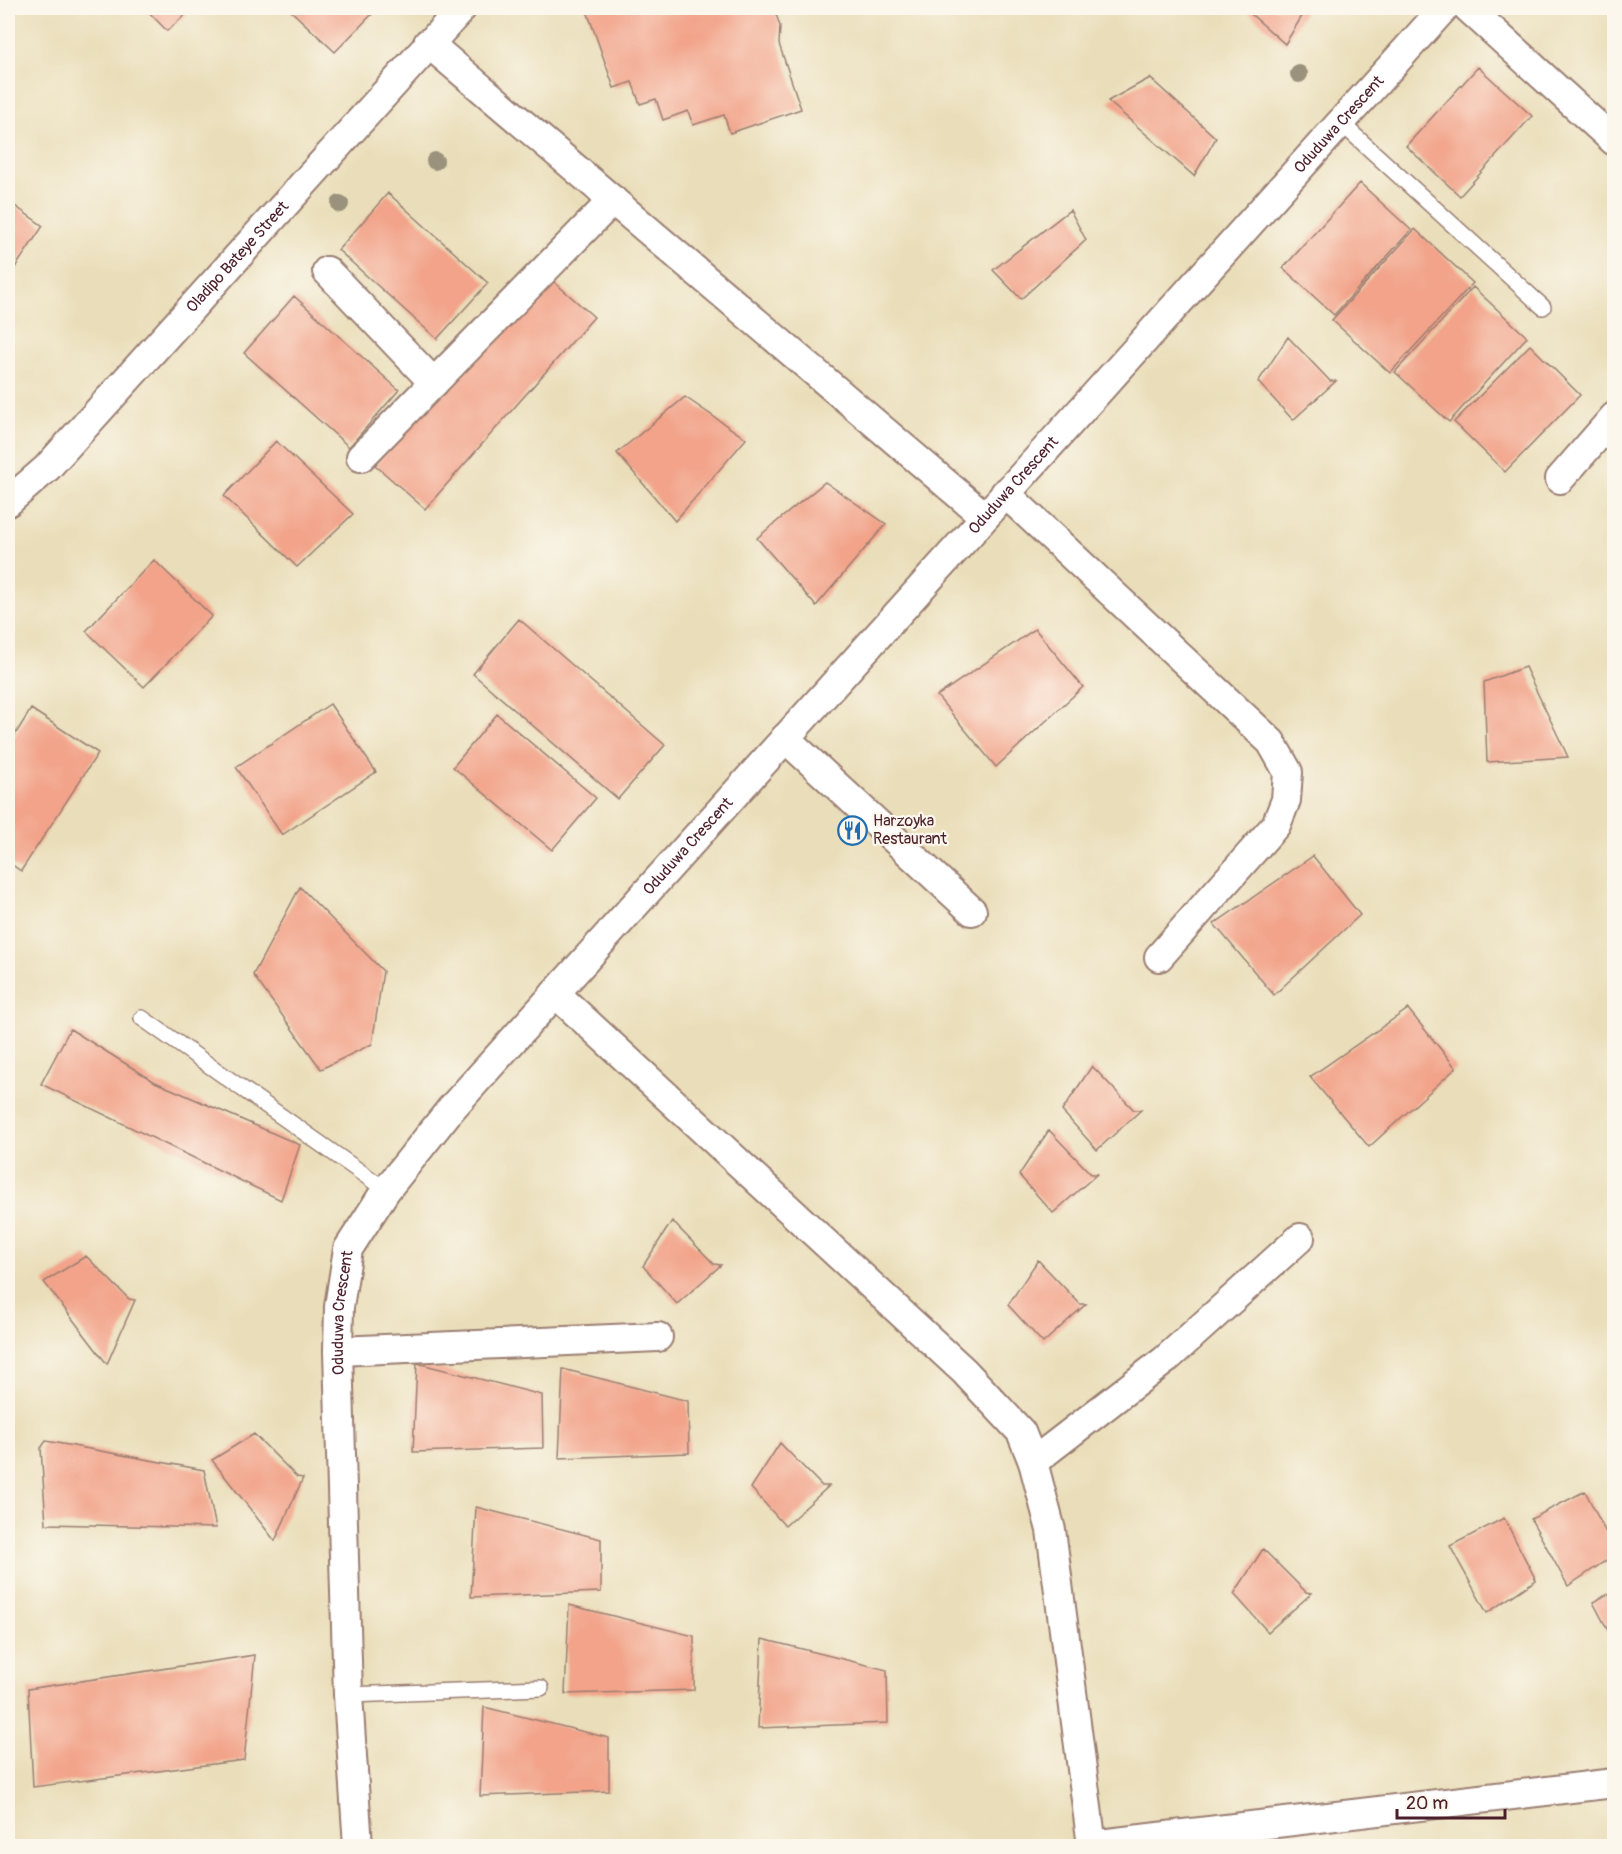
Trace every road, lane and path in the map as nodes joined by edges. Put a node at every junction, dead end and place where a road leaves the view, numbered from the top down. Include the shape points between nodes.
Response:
1 (462, 8) edge
2 (1444, 8) edge
3 (1468, 8) edge
4 (428, 43) junction
5 (1340, 122) junction
6 (1614, 141) edge
7 (613, 200) junction
8 (327, 271) dead end
9 (1543, 307) dead end
10 (434, 384) junction
11 (1614, 417) edge
12 (361, 458) dead end
13 (1560, 479) dead end
14 (1005, 493) junction
15 (8, 502) edge
16 (984, 516) junction
17 (785, 738) junction
18 (972, 911) dead end
19 (1159, 957) dead end
20 (555, 993) junction
21 (142, 1018) dead end
22 (386, 1190) junction
23 (1300, 1238) dead end
24 (658, 1337) dead end
25 (338, 1351) junction
26 (1033, 1462) junction
27 (542, 1688) dead end
28 (348, 1695) junction
29 (1614, 1783) edge
30 (358, 1846) edge
31 (1091, 1846) edge

1 - 4 street, Oladipo Bateye Street
2 - 5 street, Oduduwa Crescent
3 - 6 street
4 - 7 street
4 - 15 street, Oladipo Bateye Street via 47,468
5 - 9 lane
5 - 14 street, Oduduwa Crescent
7 - 10 street
7 - 16 street
8 - 10 street
10 - 12 street
11 - 13 street
14 - 16 street, Oduduwa Crescent
14 - 19 street via 1270,742 1288,772 1286,800 1276,825
16 - 17 street, Oduduwa Crescent
17 - 18 street
17 - 20 street, Oduduwa Crescent
20 - 22 street, Oduduwa Crescent via 450,1110
20 - 26 street via 964,1371 1021,1432
21 - 22 lane
22 - 25 street, Oduduwa Crescent via 348,1249 339,1307
23 - 26 street via 1165,1360
24 - 25 street
25 - 28 street, Oduduwa Crescent
26 - 31 street via 1051,1530
27 - 28 lane
28 - 30 street, Oduduwa Crescent
29 - 31 street

